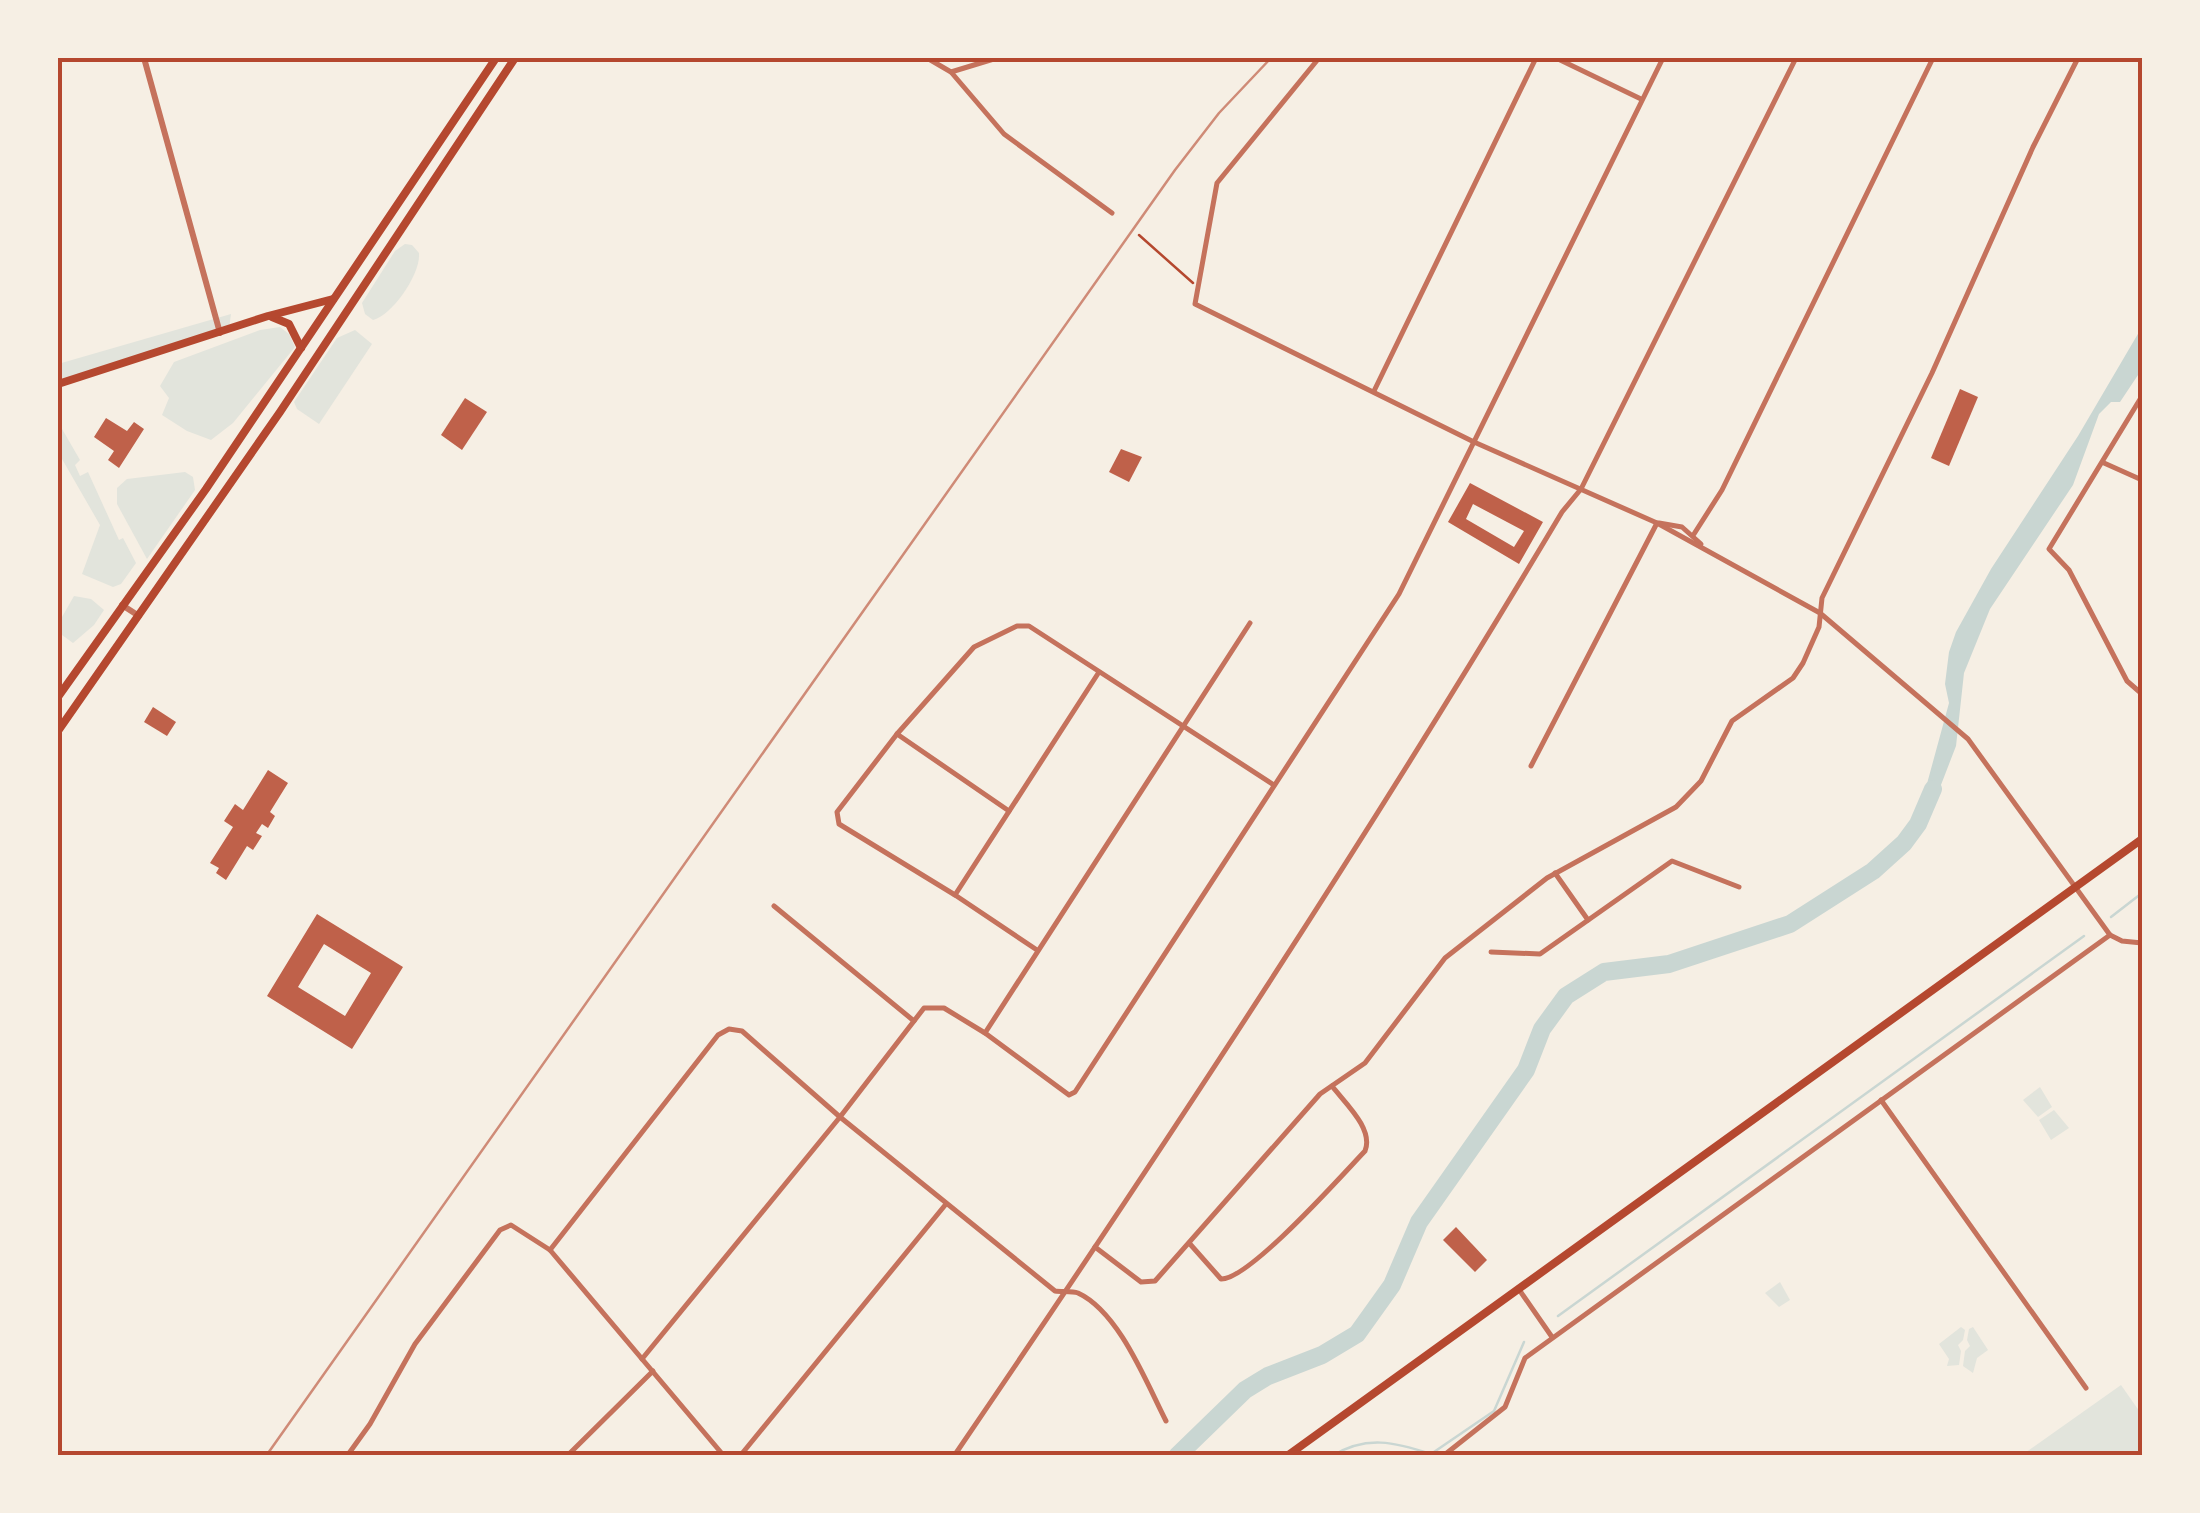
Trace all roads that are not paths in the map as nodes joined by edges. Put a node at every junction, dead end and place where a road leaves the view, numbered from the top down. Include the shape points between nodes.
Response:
1 (144, 58) edge
2 (496, 58) edge
3 (515, 58) edge
4 (927, 58) edge
5 (997, 58) edge
6 (1319, 58) edge
7 (1536, 58) edge
8 (1556, 58) edge
9 (1662, 58) edge
10 (1796, 58) edge
11 (1933, 58) edge
12 (2078, 58) edge
13 (951, 72) junction
14 (1641, 99) junction
15 (1112, 213) dead end
16 (333, 299) junction
17 (268, 316) junction
18 (220, 334) junction
19 (301, 348) junction
20 (58, 384) edge
21 (1374, 390) junction
22 (2142, 396) edge
23 (1474, 442) junction
24 (2104, 463) junction
25 (2142, 480) edge
26 (1581, 489) junction
27 (1657, 524) junction
28 (1694, 534) junction
29 (1703, 546) junction
30 (122, 606) junction
31 (1820, 614) junction
32 (139, 616) junction
33 (1250, 624) dead end
34 (1099, 672) junction
35 (2142, 694) edge
36 (58, 697) edge
37 (1184, 727) junction
38 (58, 731) edge
39 (897, 734) junction
40 (1531, 766) dead end
41 (1274, 784) junction
42 (1009, 810) junction
43 (2142, 839) edge
44 (1555, 873) junction
45 (1738, 888) dead end
46 (2075, 888) junction
47 (955, 895) junction
48 (774, 906) dead end
49 (1588, 920) junction
50 (2110, 935) junction
51 (2142, 943) edge
52 (1037, 950) junction
53 (1490, 952) dead end
54 (914, 1021) junction
55 (984, 1033) junction
56 (1332, 1086) junction
57 (1881, 1100) junction
58 (840, 1117) junction
59 (946, 1204) junction
60 (1190, 1244) junction
61 (1095, 1247) junction
62 (550, 1250) junction
63 (1518, 1288) junction
64 (1065, 1292) junction
65 (1552, 1337) junction
66 (642, 1359) junction
67 (653, 1371) junction
68 (2086, 1388) dead end
69 (1166, 1421) dead end
70 (347, 1456) edge
71 (567, 1456) edge
72 (724, 1456) edge
73 (740, 1456) edge
74 (954, 1456) edge
75 (1287, 1456) edge
76 (1443, 1456) edge

1 - 18 street
2 - 16 main road
3 - 32 main road
4 - 13 street
5 - 13 street
6 - 21 street via 1217,183 1195,304
7 - 21 street
8 - 14 street
9 - 14 street
10 - 26 street
11 - 28 street via 1722,490
12 - 31 street
13 - 15 street via 1004,134
14 - 23 street
16 - 17 main road
16 - 19 main road
17 - 18 main road
17 - 19 main road via 289,324
18 - 20 main road
19 - 30 main road
21 - 23 street
22 - 24 street
23 - 26 street
23 - 41 street via 1399,594
24 - 25 street
24 - 35 street via 2049,549 2070,570 2120,669
26 - 27 street
26 - 61 street
27 - 28 street
27 - 29 street
27 - 40 street
28 - 29 street
29 - 31 street
30 - 32 street
30 - 36 main road
31 - 44 street via 1798,670 1732,721 1701,781 1676,807
31 - 46 street via 1968,739
32 - 38 main road
33 - 37 street
34 - 37 street
34 - 39 street via 1029,626 1017,626 978,644
34 - 42 street
37 - 41 street
37 - 52 street
39 - 42 street
39 - 47 street via 837,822
41 - 55 street via 1072,1095
42 - 47 street
43 - 46 main road
44 - 49 street
44 - 56 street via 1445,958 1364,1063
45 - 49 street via 1672,861
46 - 50 street
46 - 63 main road
47 - 52 street
48 - 54 street
49 - 53 street via 1540,954
50 - 51 street
50 - 57 street
52 - 55 street
54 - 55 street via 924,1008 944,1008
54 - 58 street
56 - 60 street
56 - 60 street via 1365,1132 1367,1147 1233,1278 1225,1280
57 - 65 street
57 - 68 street
58 - 59 street
58 - 62 street via 742,1031 730,1029
58 - 66 street
59 - 64 street via 1055,1291
59 - 73 street
60 - 61 street via 1146,1283
61 - 64 street
62 - 66 street
62 - 70 street via 515,1225 500,1230 415,1344
63 - 65 street
63 - 75 main road
64 - 69 street via 1077,1293 1123,1337
64 - 74 street
65 - 76 street via 1525,1358 1506,1407
66 - 67 street
67 - 71 street
67 - 72 street

